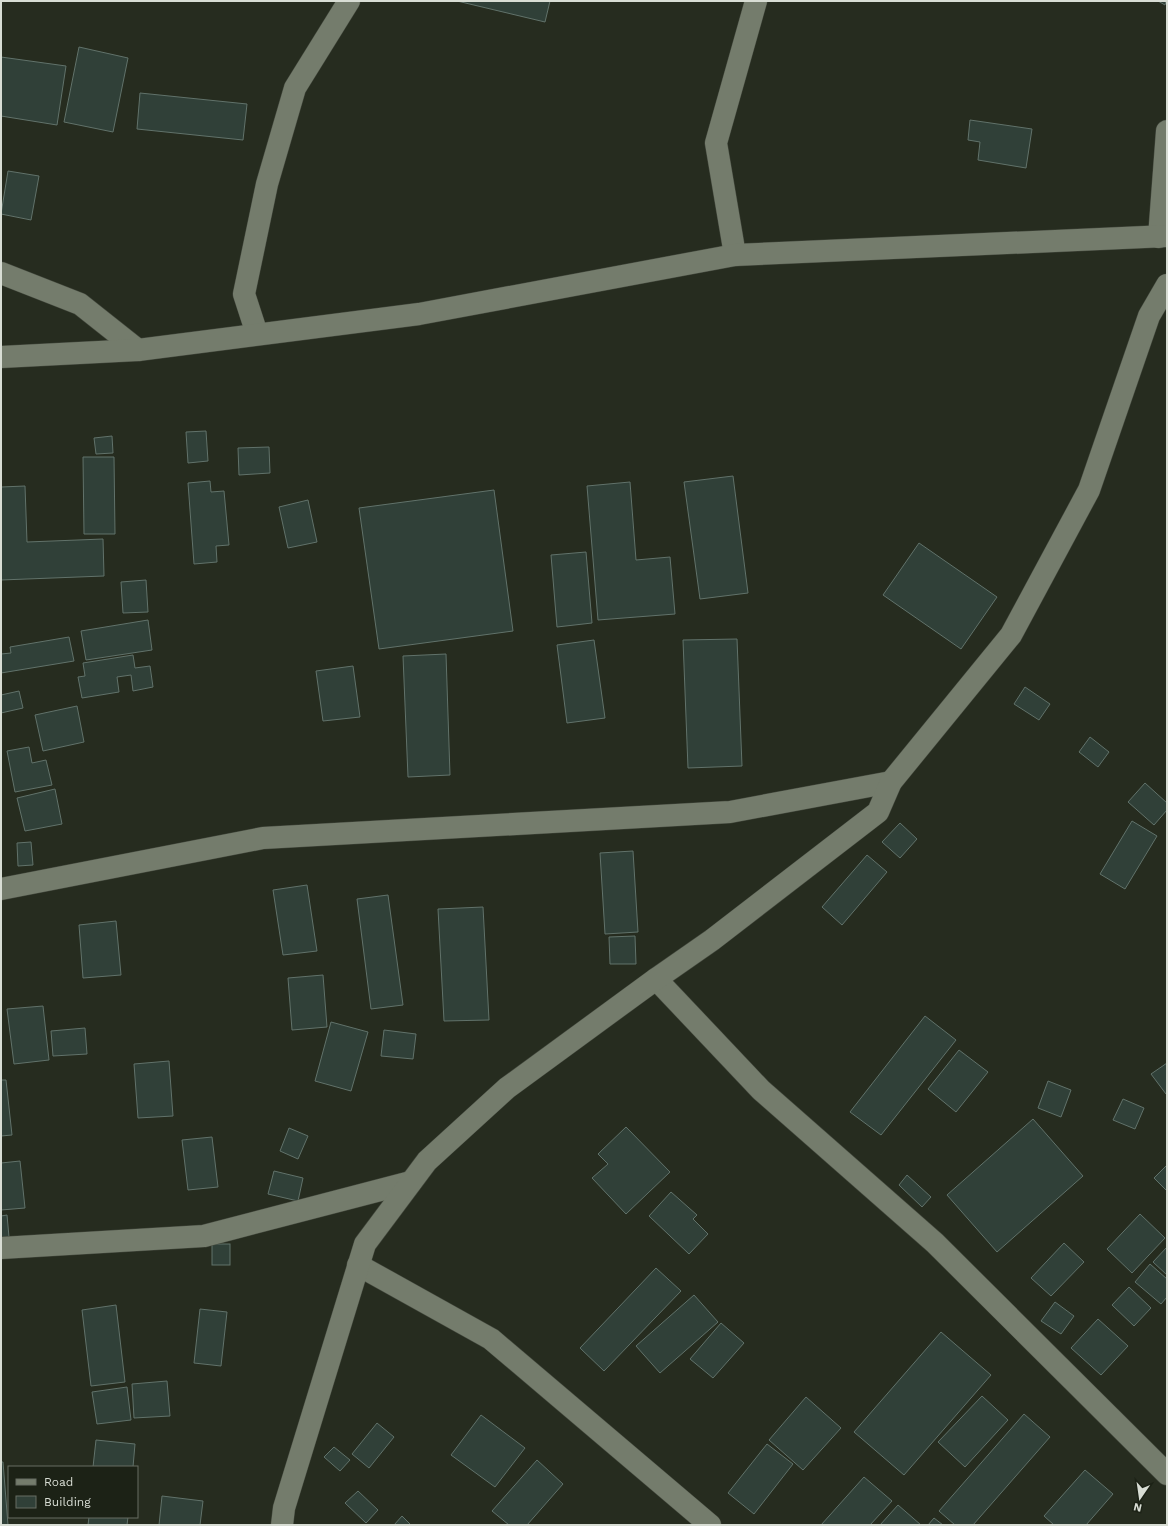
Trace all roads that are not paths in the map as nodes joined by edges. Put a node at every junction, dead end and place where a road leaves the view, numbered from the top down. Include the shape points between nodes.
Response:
1 (349, 1) edge
2 (756, 1) edge
3 (1167, 131) edge
4 (1163, 236) edge
5 (735, 255) junction
6 (1, 273) edge
7 (1167, 285) edge
8 (257, 334) junction
9 (138, 350) junction
10 (1, 357) edge
11 (891, 782) junction
12 (1, 889) edge
13 (656, 979) junction
14 (411, 1182) junction
15 (1, 1248) edge
16 (358, 1265) junction
17 (1167, 1474) edge
18 (282, 1525) edge
19 (710, 1525) edge

1 - 8 street via 295,88 267,184 244,294
2 - 5 street via 716,143
3 - 4 street
4 - 5 street
5 - 8 street via 419,314
6 - 9 street via 80,304
7 - 11 street via 1149,316 1089,490 1011,635
8 - 9 street
9 - 10 street
11 - 12 street via 730,812 263,838
11 - 13 street via 878,812 712,940
13 - 14 street via 507,1088 427,1161
13 - 17 street via 760,1090 934,1244
14 - 15 street via 204,1236
14 - 16 street via 365,1244
16 - 18 street via 284,1508
16 - 19 street via 491,1339

